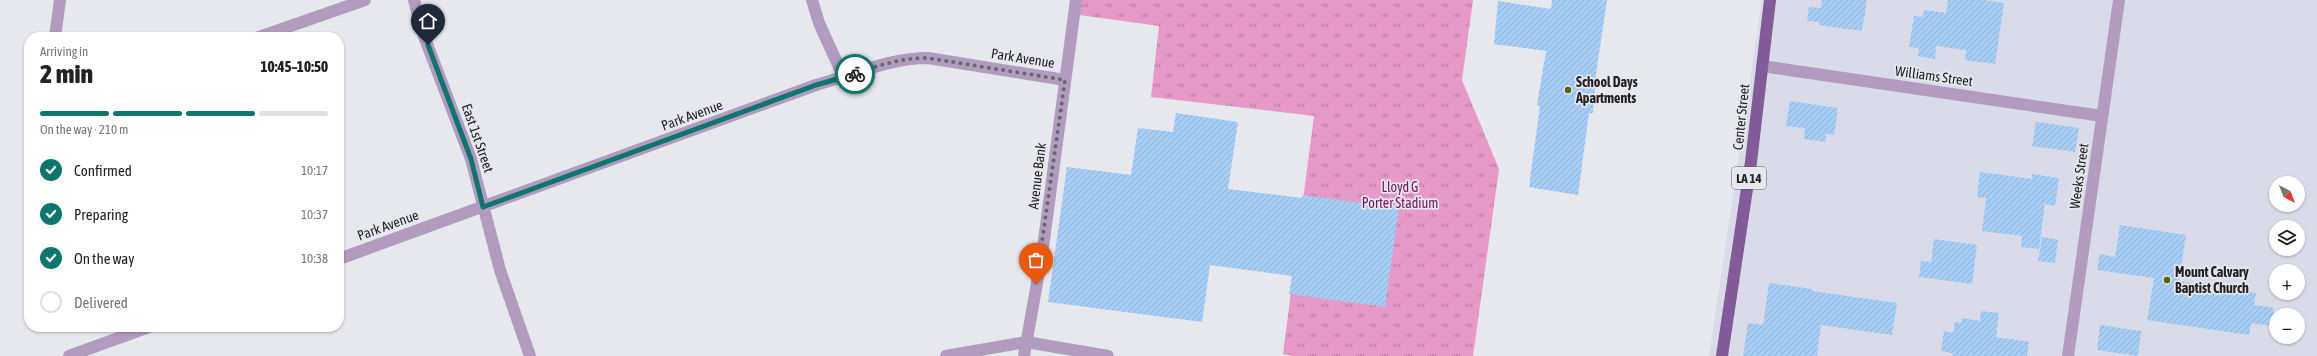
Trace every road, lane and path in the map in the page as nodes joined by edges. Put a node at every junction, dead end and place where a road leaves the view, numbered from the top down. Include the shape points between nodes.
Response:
1 (60, 0) edge
2 (365, 0) edge
3 (414, 0) edge
4 (812, 0) edge
5 (1076, 0) edge
6 (1770, 0) edge
7 (2119, 0) edge
8 (56, 32) edge
9 (273, 32) edge
10 (1762, 66) junction
11 (844, 78) junction
12 (1065, 80) junction
13 (2102, 116) junction
14 (483, 207) junction
15 (344, 257) edge
16 (134, 332) edge
17 (1026, 342) junction
18 (69, 356) edge
19 (530, 356) edge
20 (946, 356) edge
21 (1024, 356) edge
22 (1108, 356) edge
23 (1722, 356) edge
24 (2068, 356) edge

1 - 8 street
2 - 9 street
3 - 14 street, East 1st Street via 422,31 471,159
4 - 11 street via 819,23
5 - 12 street, Avenue Bank
6 - 10 main road, Center Street / LA 14
7 - 13 street, Weeks Street
10 - 13 street, Williams Street
10 - 23 main road, Center Street / LA 14 via 1751,162
11 - 12 street, Park Avenue via 884,63 928,58
11 - 14 street, Park Avenue via 816,85
12 - 17 street, Avenue Bank via 1042,255
13 - 24 street, Weeks Street
14 - 15 street, Park Avenue
14 - 19 street, East 1st Street via 500,270
16 - 18 street
17 - 20 street
17 - 21 street, Avenue Bank
17 - 22 street

